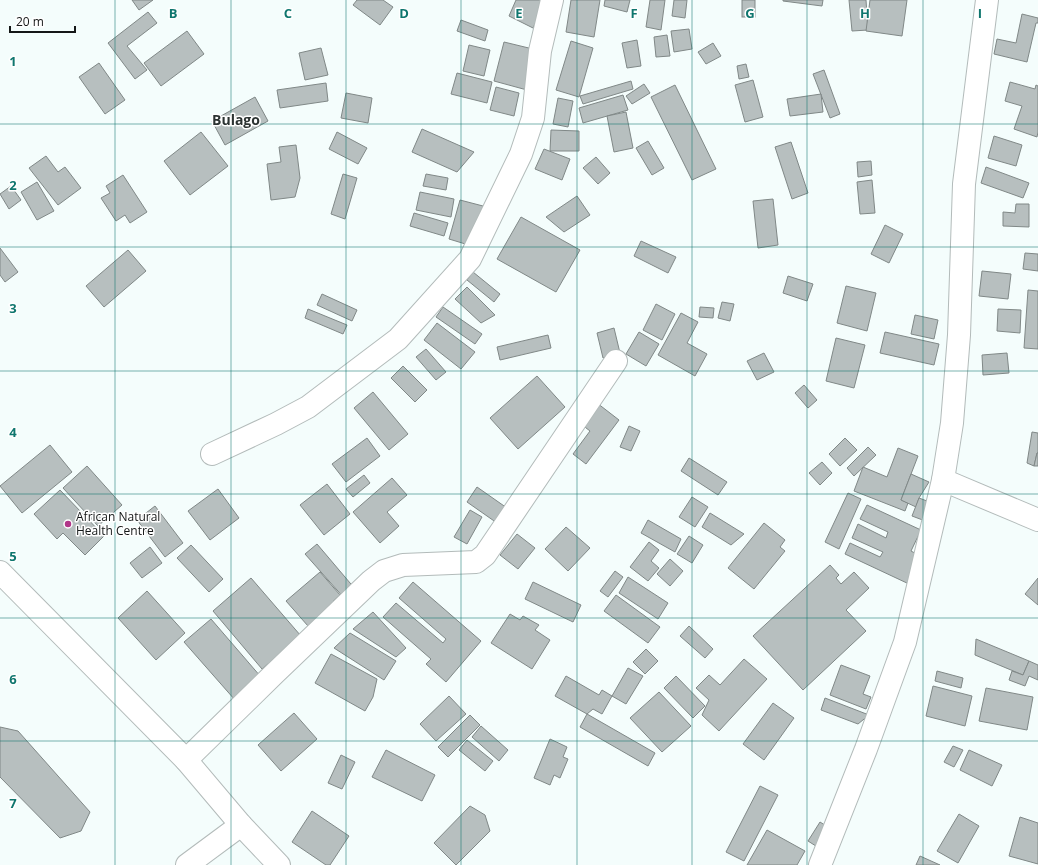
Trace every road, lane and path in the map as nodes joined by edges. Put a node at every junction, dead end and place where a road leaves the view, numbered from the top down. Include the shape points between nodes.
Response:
1 (552, 0) edge
2 (987, 0) edge
3 (616, 361) dead end
4 (212, 454) dead end
5 (943, 480) junction
6 (1038, 520) edge
7 (0, 572) edge
8 (186, 760) junction
9 (241, 825) junction
10 (187, 865) edge
11 (279, 865) edge
12 (820, 865) edge

1 - 4 street via 540,52 533,118 521,154 470,259 398,339 308,407
2 - 5 street via 964,184 959,335 952,423
3 - 8 street via 485,555 476,562 403,565 384,571 325,624
5 - 6 street
5 - 12 street via 905,642
7 - 8 street
8 - 9 street
9 - 10 street
9 - 11 street

